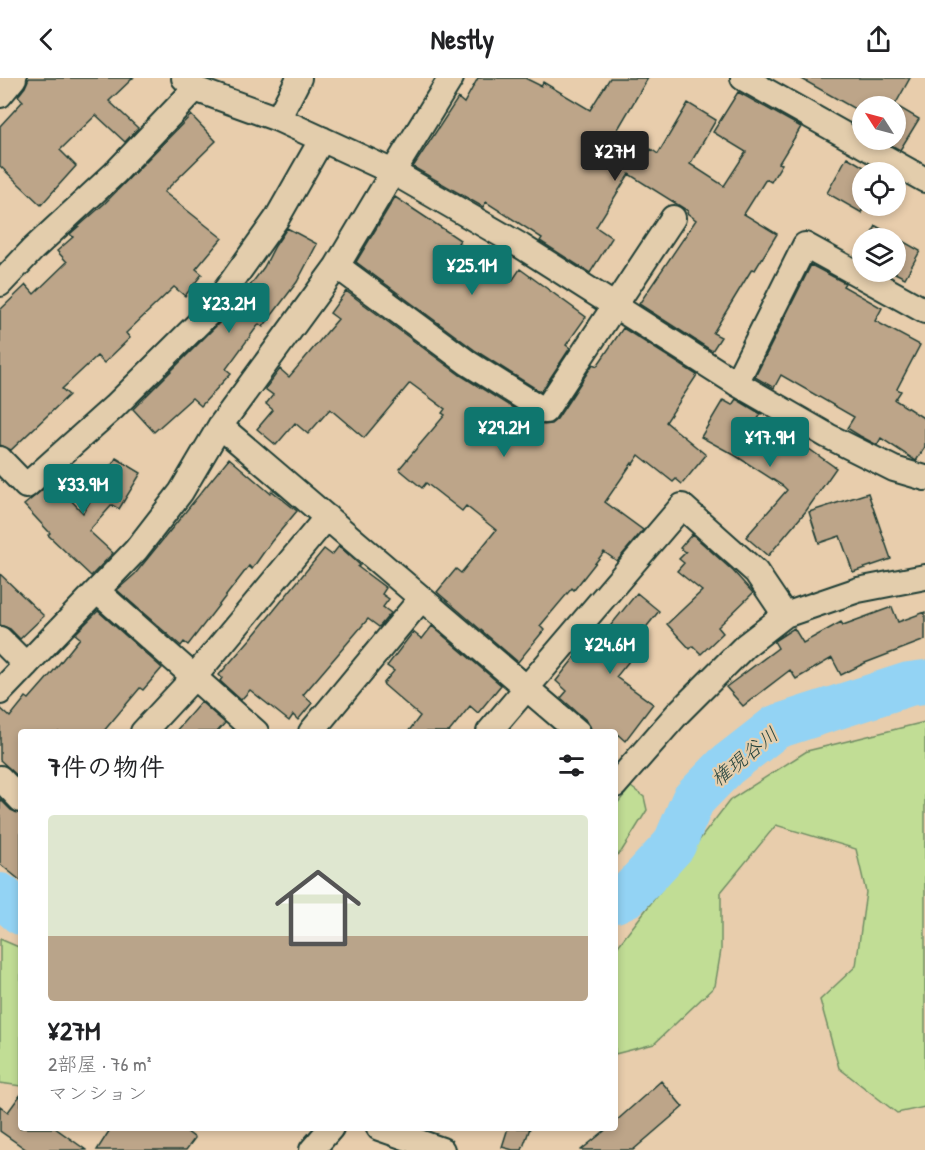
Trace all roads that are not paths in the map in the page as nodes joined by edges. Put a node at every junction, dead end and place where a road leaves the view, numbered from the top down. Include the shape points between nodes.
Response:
1 (14, 78) edge
2 (299, 78) edge
3 (452, 78) edge
4 (743, 78) edge
5 (189, 83) edge
6 (0, 95) edge
7 (278, 119) junction
8 (322, 139) junction
9 (393, 172) junction
10 (925, 180) edge
11 (673, 218) dead end
12 (337, 266) junction
13 (0, 284) edge
14 (615, 306) junction
15 (925, 311) edge
16 (736, 383) junction
17 (220, 426) junction
18 (0, 459) edge
19 (925, 478) edge
20 (327, 517) junction
21 (925, 577) edge
22 (98, 592) junction
23 (421, 599) junction
24 (785, 615) junction
25 (0, 639) edge
26 (26, 665) junction
27 (195, 676) junction
28 (527, 690) junction
29 (0, 692) edge
30 (146, 729) edge
31 (253, 729) edge
32 (313, 729) edge
33 (492, 729) edge
34 (574, 729) edge
35 (619, 773) edge
36 (0, 778) edge
37 (18, 797) edge
38 (328, 1131) edge
39 (388, 1131) edge
40 (312, 1150) edge
41 (442, 1150) edge

1 - 6 street
2 - 7 street
3 - 9 street
4 - 10 street
5 - 7 street
5 - 13 street via 114,173
7 - 8 street
8 - 9 street
8 - 18 street via 277,218 210,312 114,407 26,486
9 - 12 street
9 - 14 street
11 - 14 street
12 - 14 street via 468,363 545,411
12 - 17 street
14 - 16 street
15 - 16 street via 805,245
16 - 19 street via 828,436 894,469
17 - 20 street
17 - 22 street via 181,492
20 - 23 street
20 - 27 street
21 - 24 street via 858,590
22 - 26 street
22 - 27 street
23 - 28 street
23 - 32 street
24 - 28 street via 756,572 682,506
24 - 35 street via 745,646
25 - 26 street
26 - 29 street
27 - 30 street
27 - 31 street
28 - 33 street
28 - 34 street
36 - 37 street
38 - 40 street
39 - 41 street

